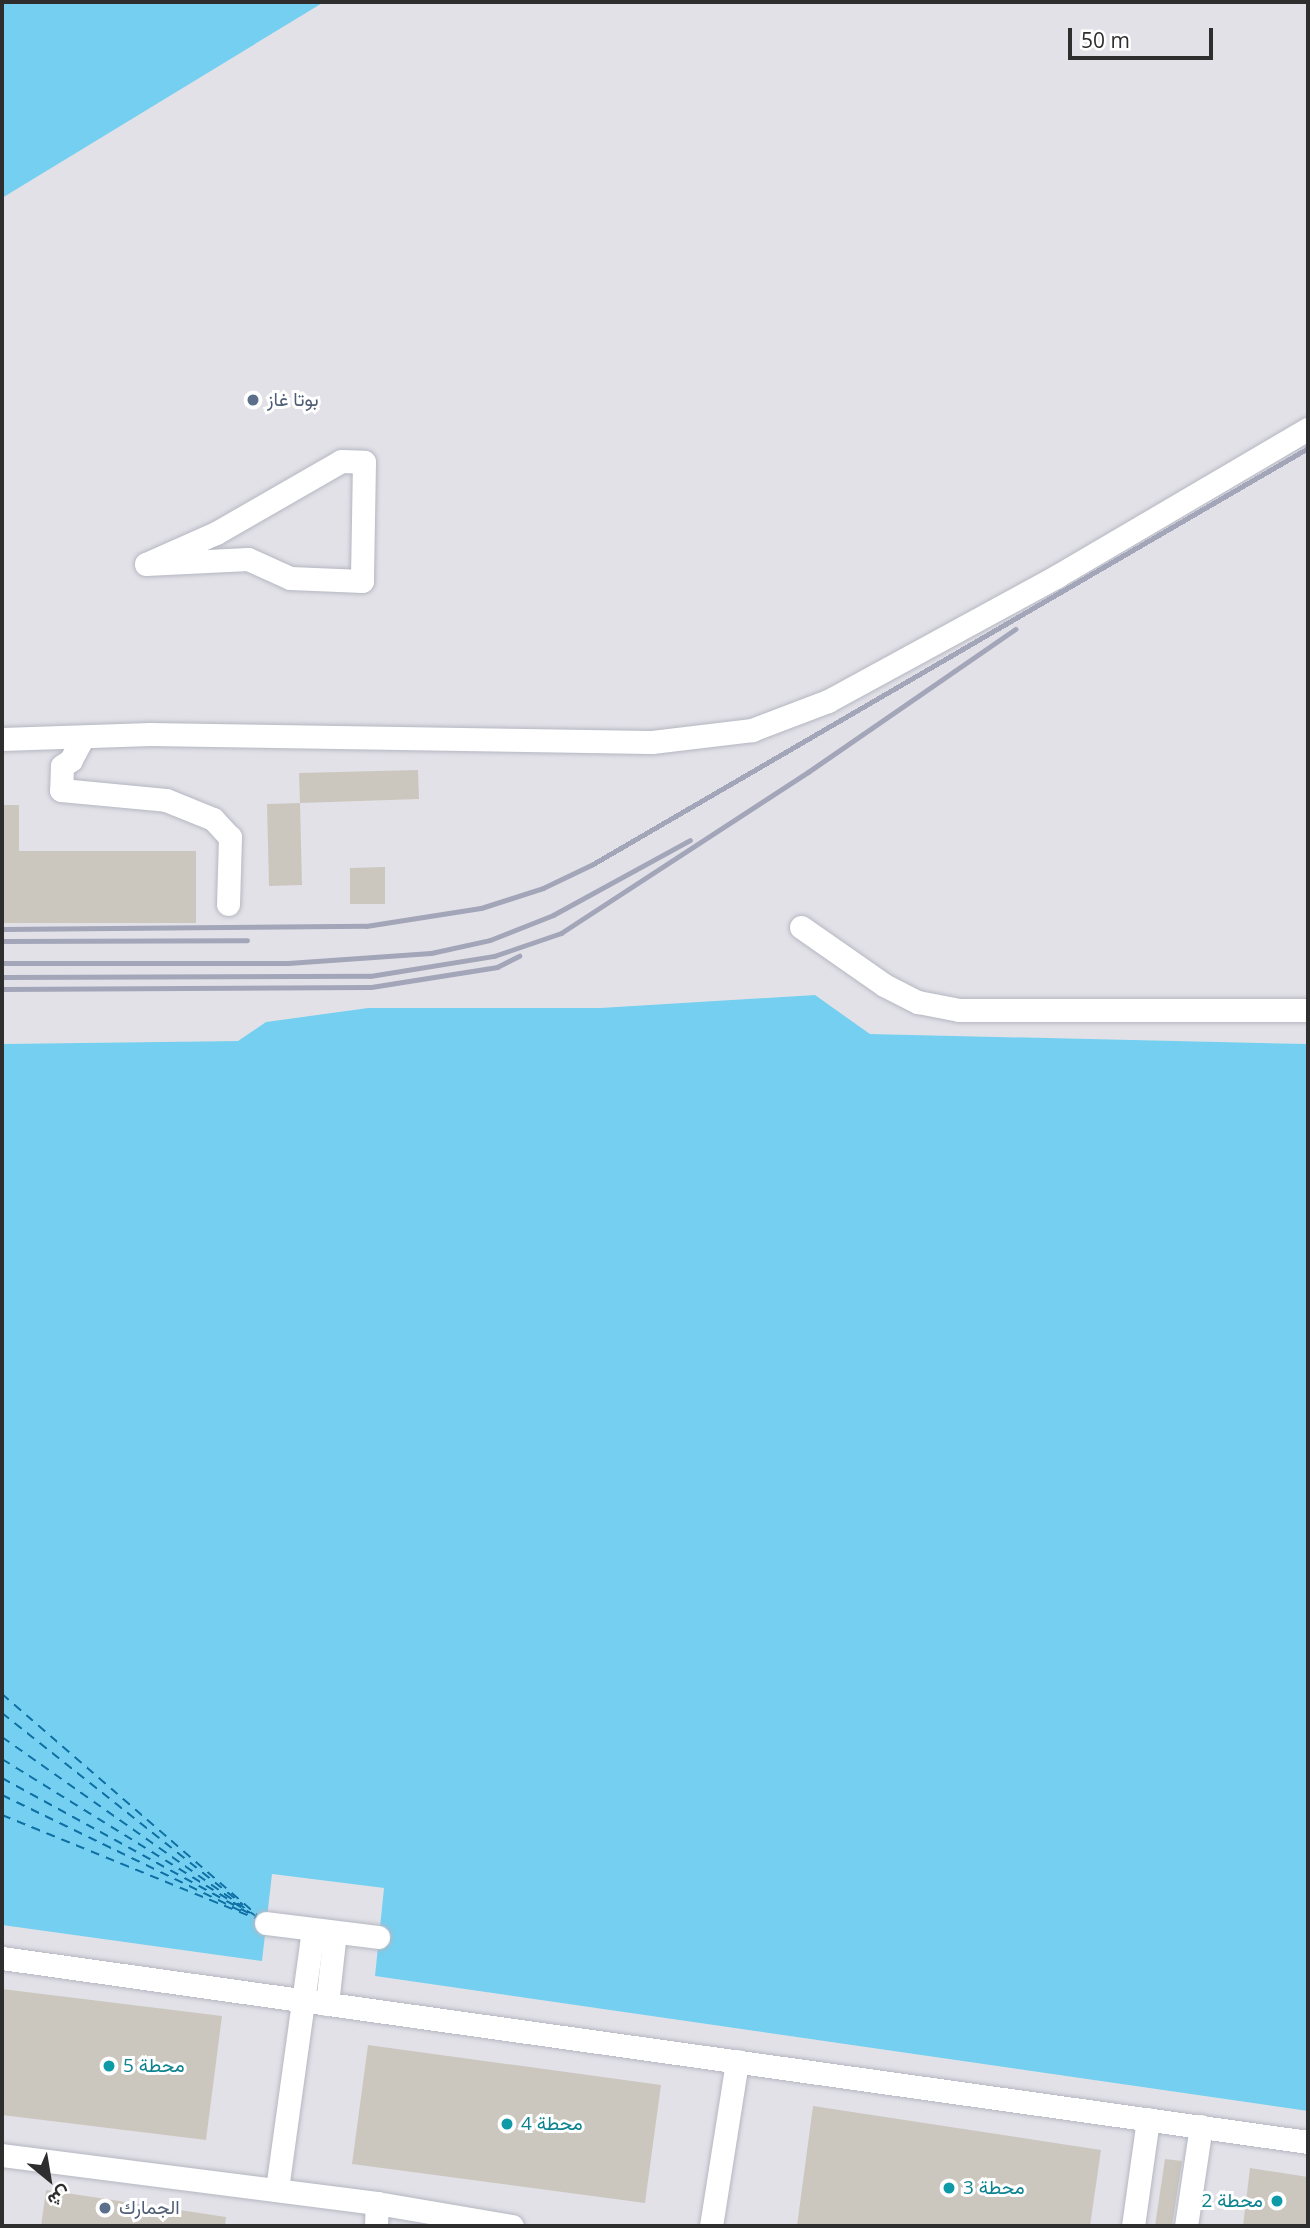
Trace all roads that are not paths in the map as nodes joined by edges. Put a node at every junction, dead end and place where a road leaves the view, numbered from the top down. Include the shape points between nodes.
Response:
1 (1308, 429) edge
2 (146, 565) joint
3 (82, 737) junction
4 (2, 739) edge
5 (228, 904) dead end
6 (801, 927) dead end
7 (1308, 1010) edge
8 (266, 1923) dead end
9 (324, 1931) junction
10 (378, 1937) dead end
11 (2, 1958) edge
12 (304, 2000) junction
13 (327, 2004) junction
14 (737, 2061) junction
15 (1147, 2119) junction
16 (1201, 2126) junction
17 (1308, 2141) edge
18 (2, 2155) edge
19 (277, 2189) junction
20 (377, 2203) junction
21 (376, 2226) edge
22 (512, 2226) edge
23 (711, 2226) edge
24 (1133, 2226) edge
25 (1186, 2226) edge

1 - 3 street via 1057,576 828,701 752,730 652,741
2 - 2 street via 248,559 290,578 362,581 363,462 341,461 216,533
3 - 4 street
3 - 5 street via 71,760 62,766 61,790 166,800 213,819 230,837
6 - 7 street via 884,985 918,1002 959,1010
8 - 9 street
9 - 10 street
9 - 12 street
9 - 13 street
11 - 12 street
12 - 13 street
12 - 19 street
13 - 14 street
14 - 15 street
14 - 23 street
15 - 16 street
15 - 24 street
16 - 17 street
16 - 25 street
18 - 19 street
19 - 20 street
20 - 21 street
20 - 22 street

